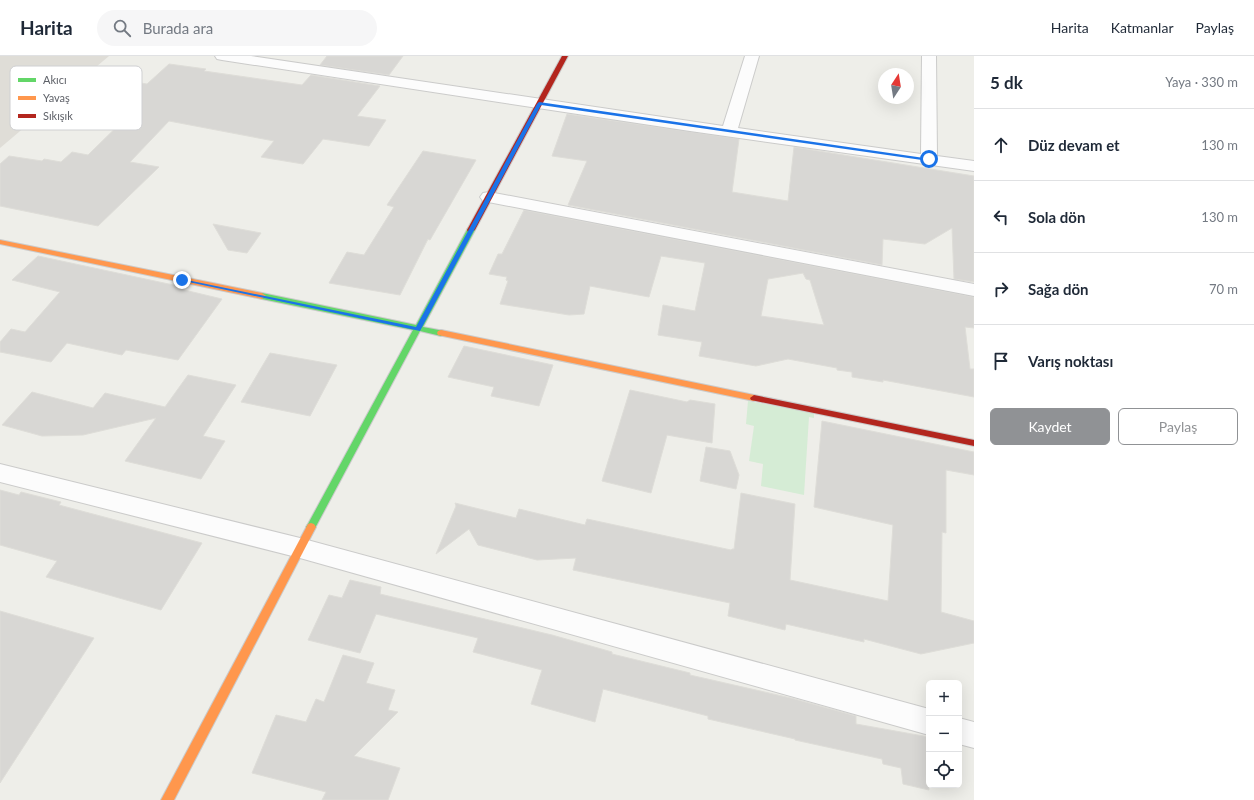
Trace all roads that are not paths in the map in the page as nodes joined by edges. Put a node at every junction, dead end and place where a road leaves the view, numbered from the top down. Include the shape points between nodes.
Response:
1 (222, 56) edge
2 (565, 56) edge
3 (752, 56) edge
4 (929, 56) edge
5 (539, 104) junction
6 (729, 131) junction
7 (929, 159) junction
8 (974, 166) edge
9 (489, 198) junction
10 (0, 242) edge
11 (974, 290) edge
12 (418, 329) junction
13 (974, 443) edge
14 (0, 473) edge
15 (300, 548) junction
16 (926, 721) edge
17 (962, 732) edge
18 (974, 735) edge
19 (168, 800) edge

1 - 5 street
2 - 5 street
3 - 6 street
4 - 7 street
5 - 6 street
5 - 9 street
6 - 7 street
7 - 8 street
9 - 11 street
9 - 12 street
10 - 12 street
12 - 13 street
12 - 15 street
14 - 15 street
15 - 16 street
15 - 19 street
17 - 18 street

